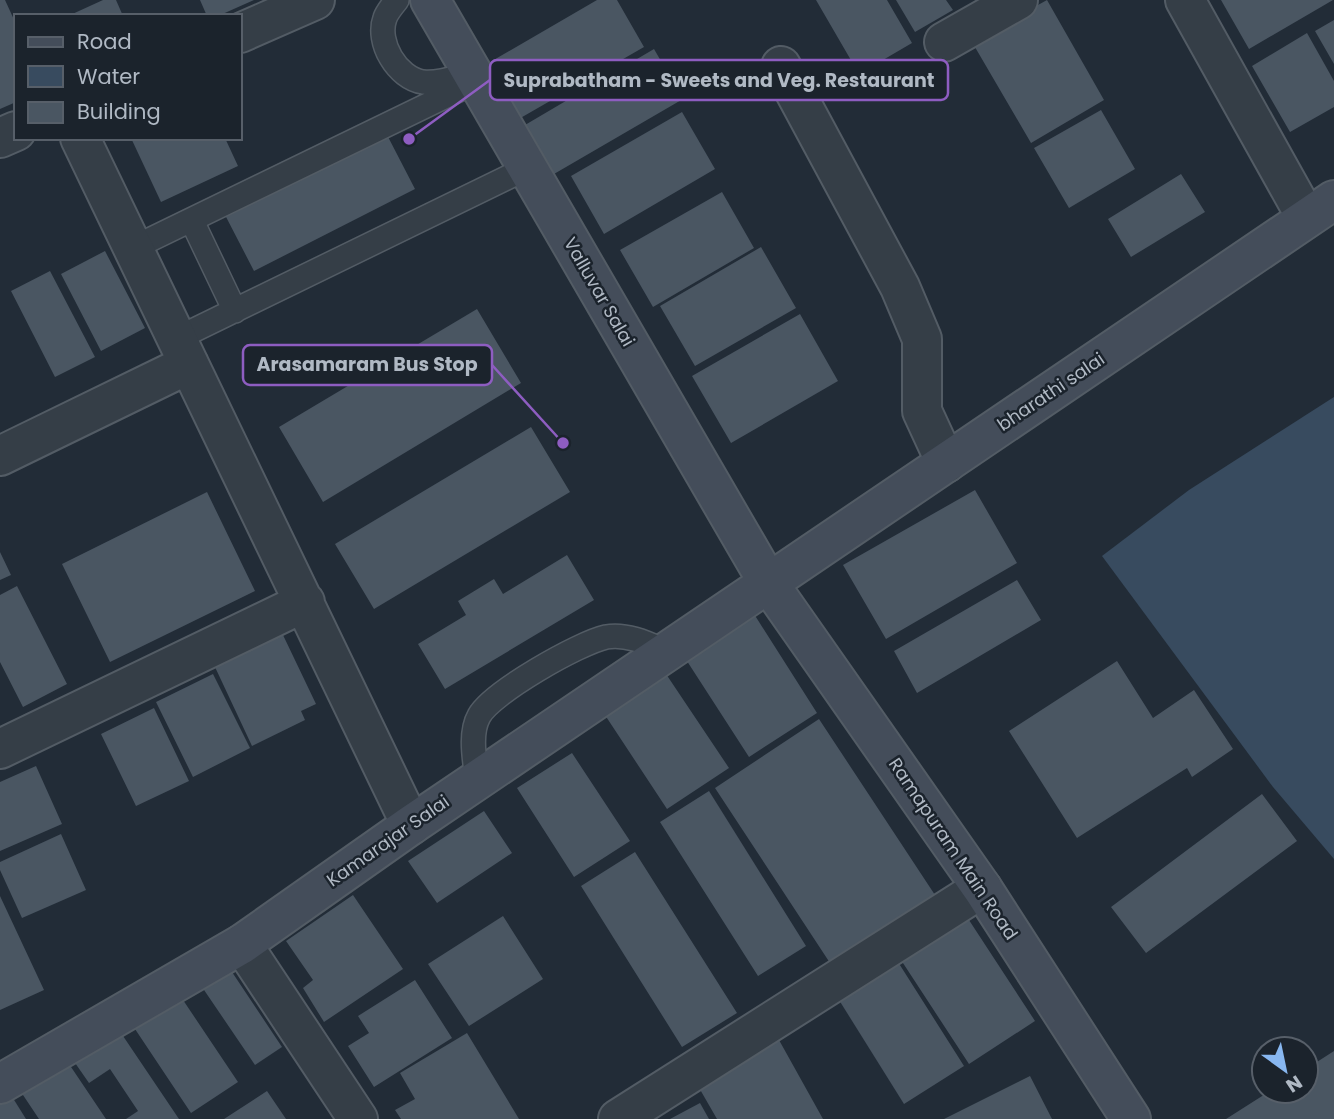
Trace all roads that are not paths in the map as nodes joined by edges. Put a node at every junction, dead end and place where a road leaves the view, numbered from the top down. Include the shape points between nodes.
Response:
1 (314, 0) edge
2 (1018, 0) edge
3 (1185, 0) edge
4 (426, 1) edge
5 (242, 32) edge
6 (944, 43) dead end
7 (781, 66) dead end
8 (475, 77) junction
9 (81, 140) edge
10 (527, 168) junction
11 (1320, 208) edge
12 (192, 221) junction
13 (133, 248) junction
14 (235, 311) junction
15 (183, 351) junction
16 (0, 456) edge
17 (946, 463) junction
18 (769, 584) junction
19 (305, 602) junction
20 (667, 652) junction
21 (0, 749) edge
22 (477, 780) junction
23 (411, 825) junction
24 (982, 888) junction
25 (242, 944) junction
26 (0, 1084) edge
27 (355, 1118) edge
28 (618, 1119) edge
29 (1131, 1119) edge

1 - 5 street
2 - 6 street
3 - 11 street
4 - 8 main road, Valluvar Salai
4 - 8 lane via 385,18 383,33 390,57 407,75 422,82
7 - 17 street via 900,288 922,339 922,411
8 - 10 main road, Valluvar Salai
8 - 12 lane
9 - 13 street
10 - 14 lane
10 - 18 main road, Valluvar Salai
11 - 17 main road, bharathi salai
12 - 13 lane
12 - 14 lane
13 - 15 street
14 - 15 lane
15 - 16 street
15 - 19 street
17 - 18 main road, bharathi salai
18 - 20 main road, Kamarajar Salai
18 - 24 main road, Ramapuram Main Road
19 - 21 street
19 - 23 street
20 - 22 main road, Kamarajar Salai
20 - 22 lane via 640,640 607,637 556,659 510,687 479,716 474,745
22 - 23 main road, Kamarajar Salai
23 - 25 main road, Kamarajar Salai
24 - 28 street
24 - 29 main road, Ramapuram Main Road
25 - 26 main road, Kamarajar Salai
25 - 27 street

